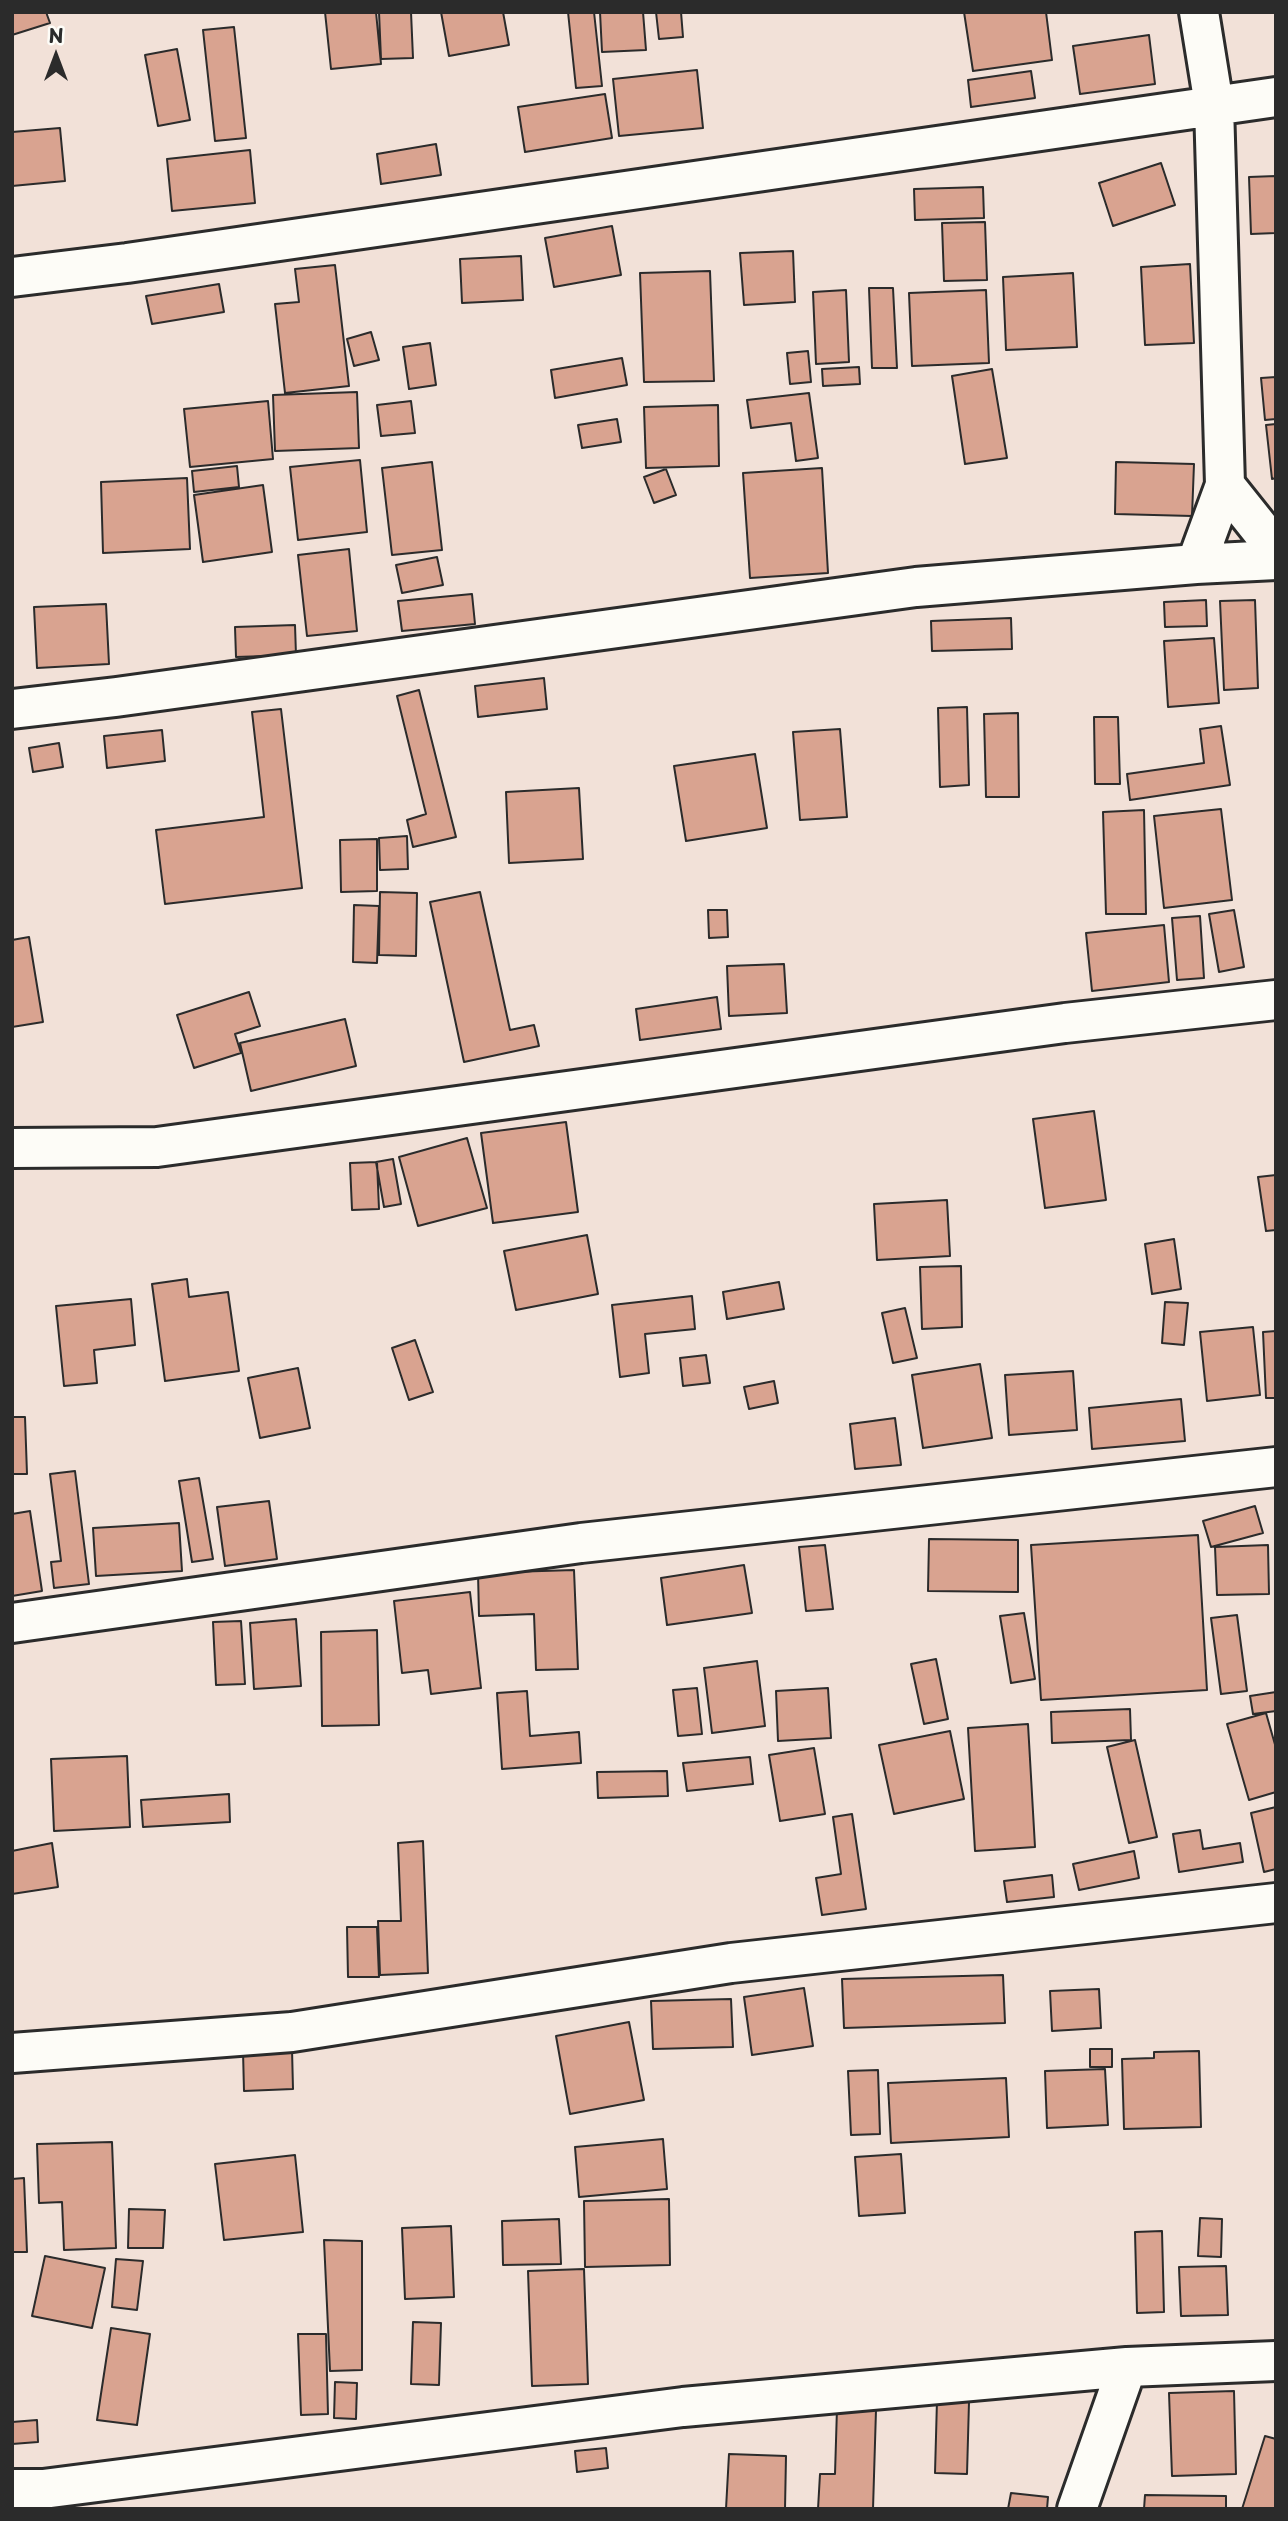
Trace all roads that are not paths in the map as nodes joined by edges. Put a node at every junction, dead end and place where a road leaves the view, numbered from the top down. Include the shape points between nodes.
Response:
1 (1199, 12) edge
2 (1276, 97) edge
3 (1214, 106) junction
4 (12, 277) edge
5 (1225, 485) junction
6 (1276, 549) edge
7 (1276, 560) edge
8 (1196, 564) junction
9 (12, 709) edge
10 (1276, 1000) edge
11 (12, 1148) edge
12 (1276, 1467) edge
13 (12, 1623) edge
14 (1276, 1903) edge
15 (12, 2053) edge
16 (1276, 2361) edge
17 (1127, 2367) junction
18 (12, 2490) edge
19 (1077, 2509) edge

1 - 3 street
2 - 3 street
3 - 4 street
3 - 5 street
5 - 6 street
5 - 8 street
7 - 8 street
8 - 9 street via 916,587
10 - 11 street via 1065,1023 157,1147
12 - 13 street via 582,1543
14 - 15 street via 731,1963 292,2032
16 - 17 street
17 - 18 street via 683,2407
17 - 19 street

